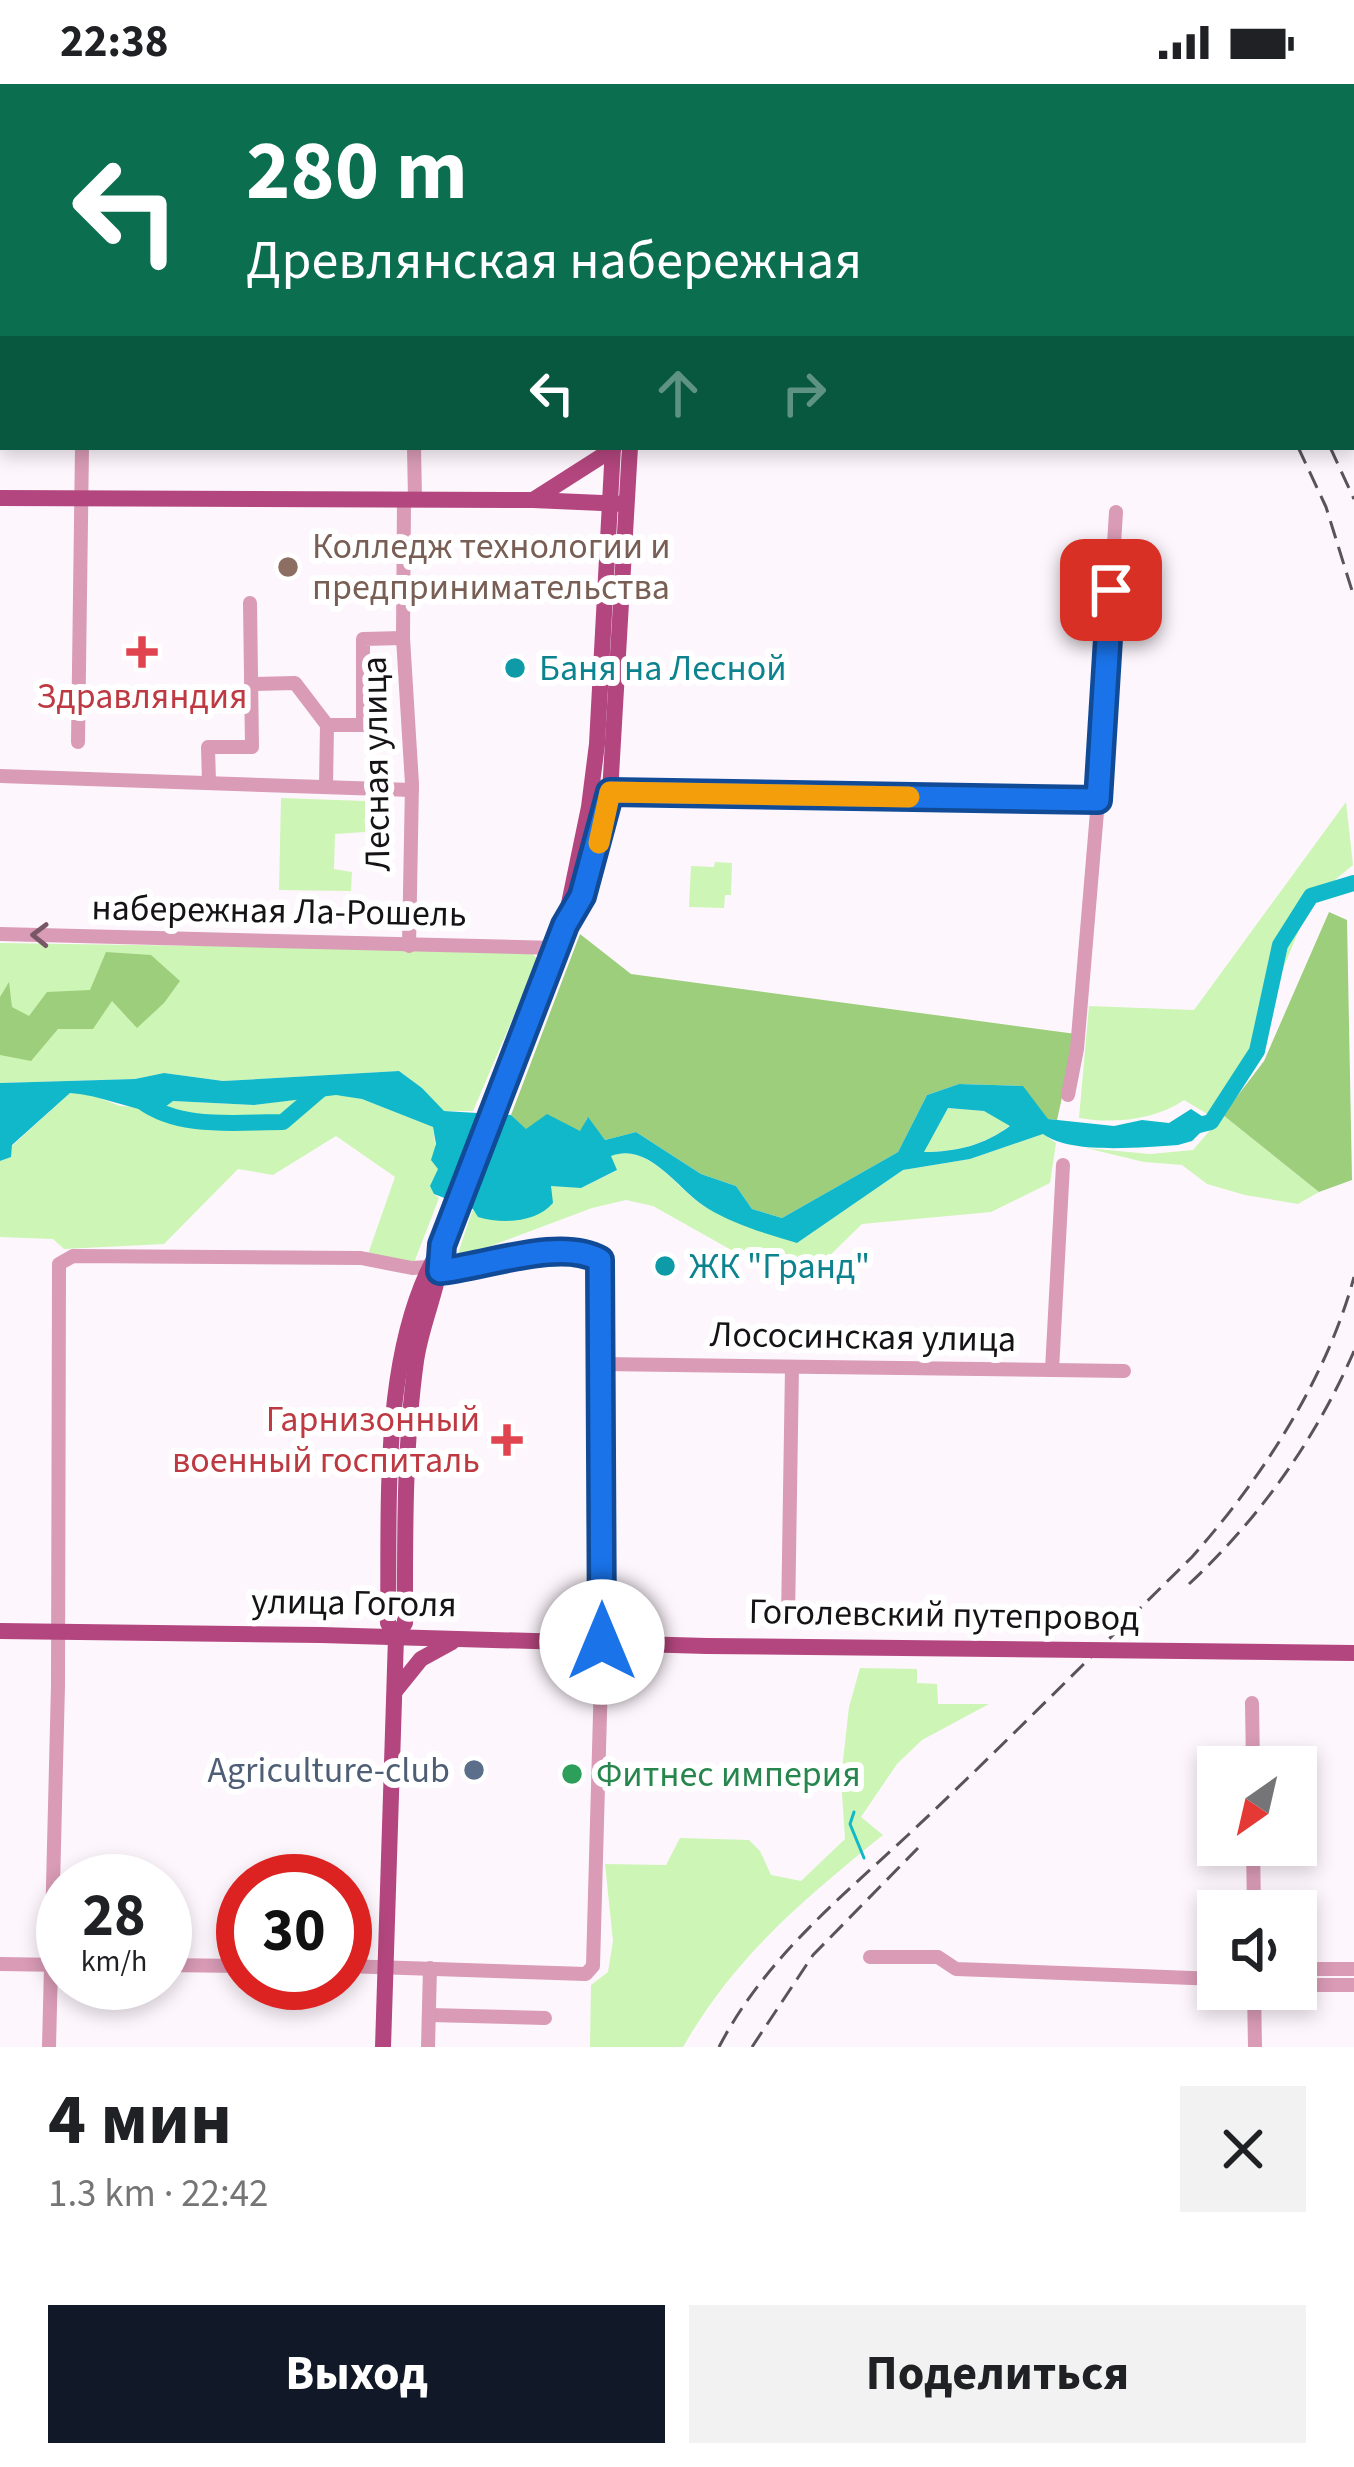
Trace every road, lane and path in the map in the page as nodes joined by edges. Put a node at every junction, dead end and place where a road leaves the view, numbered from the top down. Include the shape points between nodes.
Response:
1 (82, 450) edge
2 (414, 450) edge
3 (615, 450) edge
4 (618, 450) edge
5 (0, 498) edge
6 (79, 498) junction
7 (409, 499) junction
8 (533, 500) junction
9 (617, 504) junction
10 (1116, 512) dead end
11 (250, 603) dead end
12 (403, 638) junction
13 (251, 684) junction
14 (326, 724) junction
15 (77, 742) dead end
16 (0, 776) edge
17 (209, 783) junction
18 (326, 787) junction
19 (412, 790) junction
20 (610, 792) junction
21 (1098, 800) junction
22 (588, 850) junction
23 (0, 934) edge
24 (409, 946) junction
25 (556, 948) junction
26 (1068, 1095) dead end
27 (1063, 1165) dead end
28 (434, 1269) junction
29 (601, 1364) junction
30 (792, 1366) junction
31 (1052, 1370) junction
32 (1124, 1371) dead end
33 (788, 1619) dead end
34 (0, 1631) edge
35 (58, 1631) junction
36 (396, 1637) junction
37 (459, 1638) junction
38 (602, 1642) junction
39 (706, 1646) joint
40 (1354, 1653) edge
41 (395, 1691) junction
42 (1252, 1703) dead end
43 (1253, 1746) edge
44 (58, 1854) edge
45 (870, 1958) dead end
46 (0, 1964) edge
47 (36, 1965) edge
48 (372, 1966) edge
49 (385, 1966) junction
50 (430, 1968) junction
51 (1317, 1970) edge
52 (1354, 1970) edge
53 (1197, 1978) edge
54 (1317, 1985) edge
55 (1354, 1985) edge
56 (54, 2010) edge
57 (1254, 2010) edge
58 (429, 2014) junction
59 (545, 2018) dead end
60 (50, 2047) edge
61 (383, 2047) edge
62 (428, 2047) edge
63 (1255, 2047) edge

1 - 6 street
2 - 7 street, Лесная улица
3 - 8 main road
4 - 9 main road
5 - 6 main road
6 - 7 main road
6 - 15 street
7 - 8 main road
7 - 12 street, Лесная улица
8 - 9 main road
9 - 20 main road
9 - 22 main road
10 - 21 street
11 - 13 street
12 - 14 street via 364,639 363,725
12 - 19 street, Лесная улица
13 - 14 street via 295,683
13 - 17 street via 252,746 208,747
14 - 18 street
16 - 17 street
17 - 18 street
18 - 19 street
19 - 24 street, Лесная улица
20 - 21 street
20 - 22 main road
21 - 26 street
22 - 25 main road via 582,896
24 -> 23 street, набережная Ла-Рошель
24 - 25 street, набережная Ла-Рошель
25 - 28 main road
27 - 31 street
28 - 29 street via 520,1254 600,1260
28 - 35 street via 361,1258 73,1256 58,1264
28 - 36 main road via 404,1352 395,1425 388,1622
29 - 30 street, Лососинская улица
29 - 38 street
30 - 31 street, Лососинская улица
30 - 33 street
31 - 32 street, Лососинская улица
34 - 35 main road, улица Гоголя
35 - 36 main road, улица Гоголя
35 - 44 street
36 - 37 main road, улица Гоголя
36 - 41 main road
37 - 38 main road, улица Гоголя
37 - 41 main road via 422,1659
38 - 39 main road, улица Гоголя
38 - 50 street via 593,1966 586,1975
39 - 40 main road, Гоголевский путепровод, bridge
41 - 49 main road
42 - 43 street
45 - 53 street via 938,1957 964,1970
46 - 47 street
48 - 49 street
49 - 50 street
49 - 61 main road
50 - 58 street
51 - 52 street
54 - 55 street
56 - 60 street
57 - 63 street
58 - 59 street
58 - 62 street

